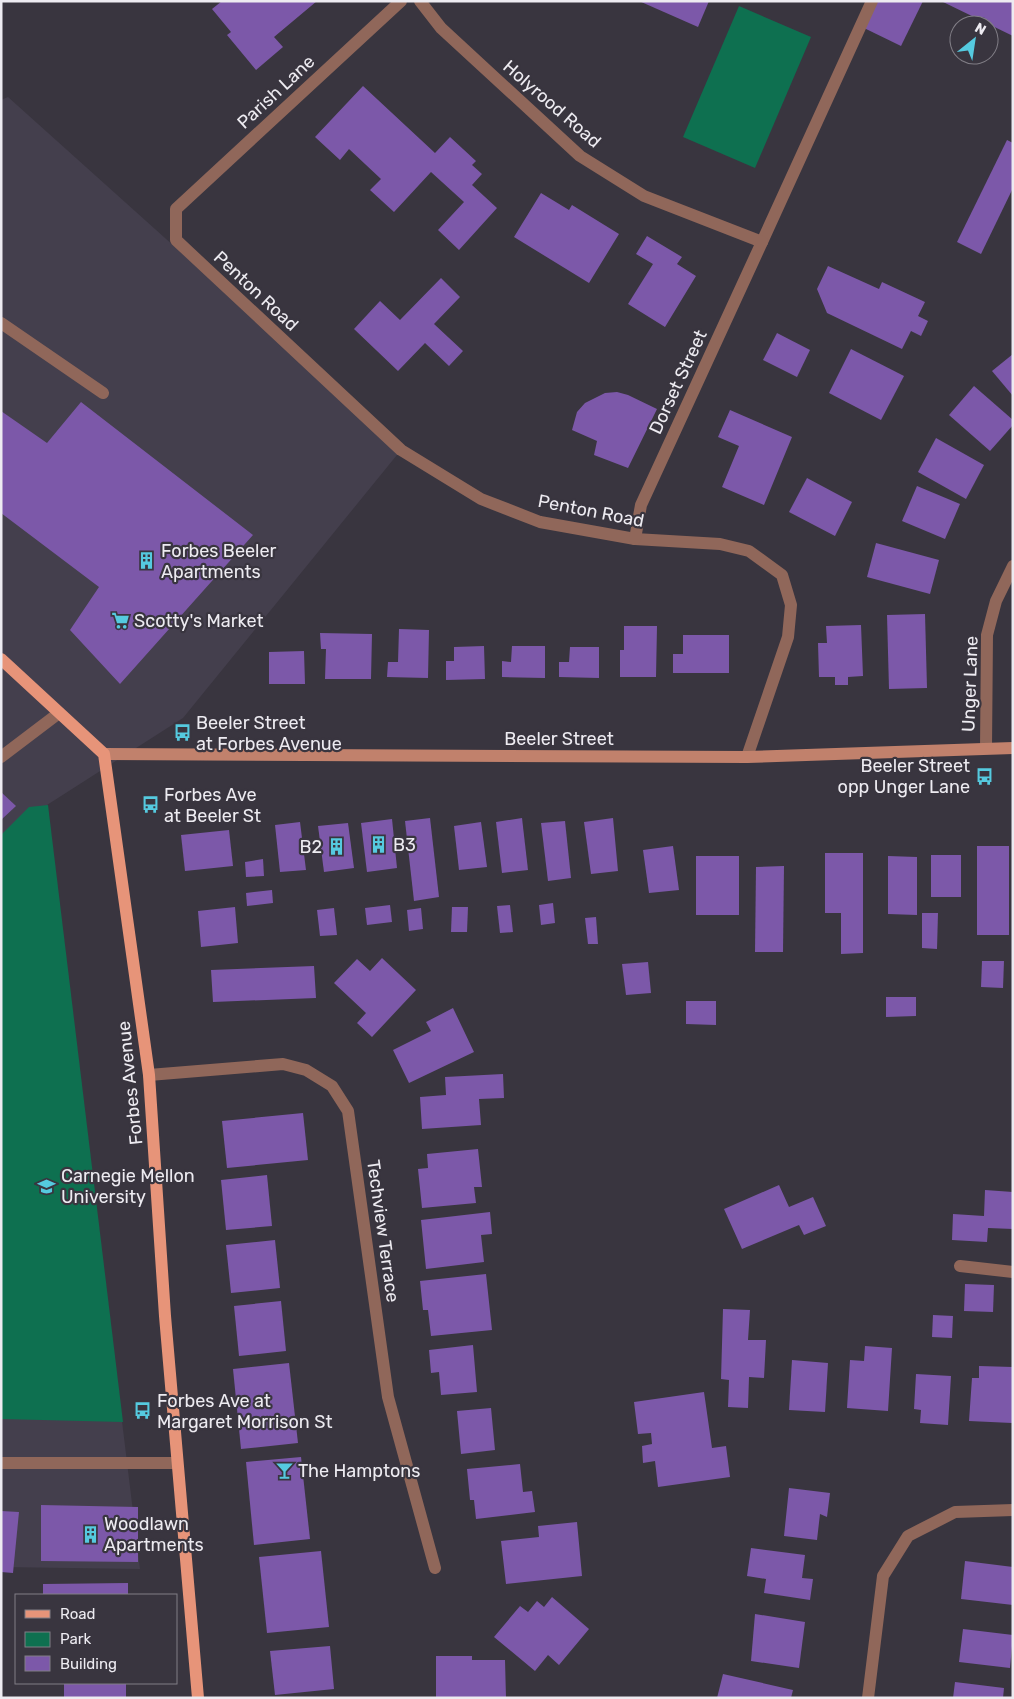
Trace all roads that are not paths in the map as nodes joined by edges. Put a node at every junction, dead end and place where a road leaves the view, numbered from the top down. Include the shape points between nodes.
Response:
1 (401, 1) edge
2 (420, 1) edge
3 (872, 1) edge
4 (176, 209) joint
5 (762, 242) junction
6 (1, 322) edge
7 (103, 393) dead end
8 (635, 539) junction
9 (1013, 566) edge
10 (1, 659) edge
11 (59, 713) junction
12 (986, 748) junction
13 (1013, 748) edge
14 (104, 754) junction
15 (1, 757) edge
16 (747, 757) junction
17 (149, 1075) junction
18 (960, 1266) dead end
19 (1013, 1272) edge
20 (1, 1463) edge
21 (177, 1463) junction
22 (1013, 1510) edge
23 (435, 1568) dead end
24 (198, 1698) edge
25 (868, 1698) edge

1 - 4 street, Parish Lane
2 - 5 street, Holyrood Road via 441,28 580,156 644,196
3 - 5 street, Dorset Street
4 - 8 street, Penton Road via 176,240 401,450 481,499 540,522
5 - 8 street, Dorset Street via 641,505
6 - 7 street
8 - 16 street, Penton Road via 720,544 749,551 782,575 791,605 788,637
9 - 12 street, Unger Lane via 996,601 987,635
10 - 11 main road
11 - 14 main road
11 - 15 street
12 - 13 street, Beeler Street
12 - 16 street, Beeler Street
14 - 16 street, Beeler Street
14 - 17 main road, Forbes Avenue
17 - 21 main road, Forbes Avenue
17 - 23 street, Techview Terrace via 283,1064 306,1070 332,1086 348,1111 388,1397
18 - 19 street
20 - 21 street
21 - 24 main road, Forbes Avenue
22 - 25 street via 955,1512 908,1536 883,1576

